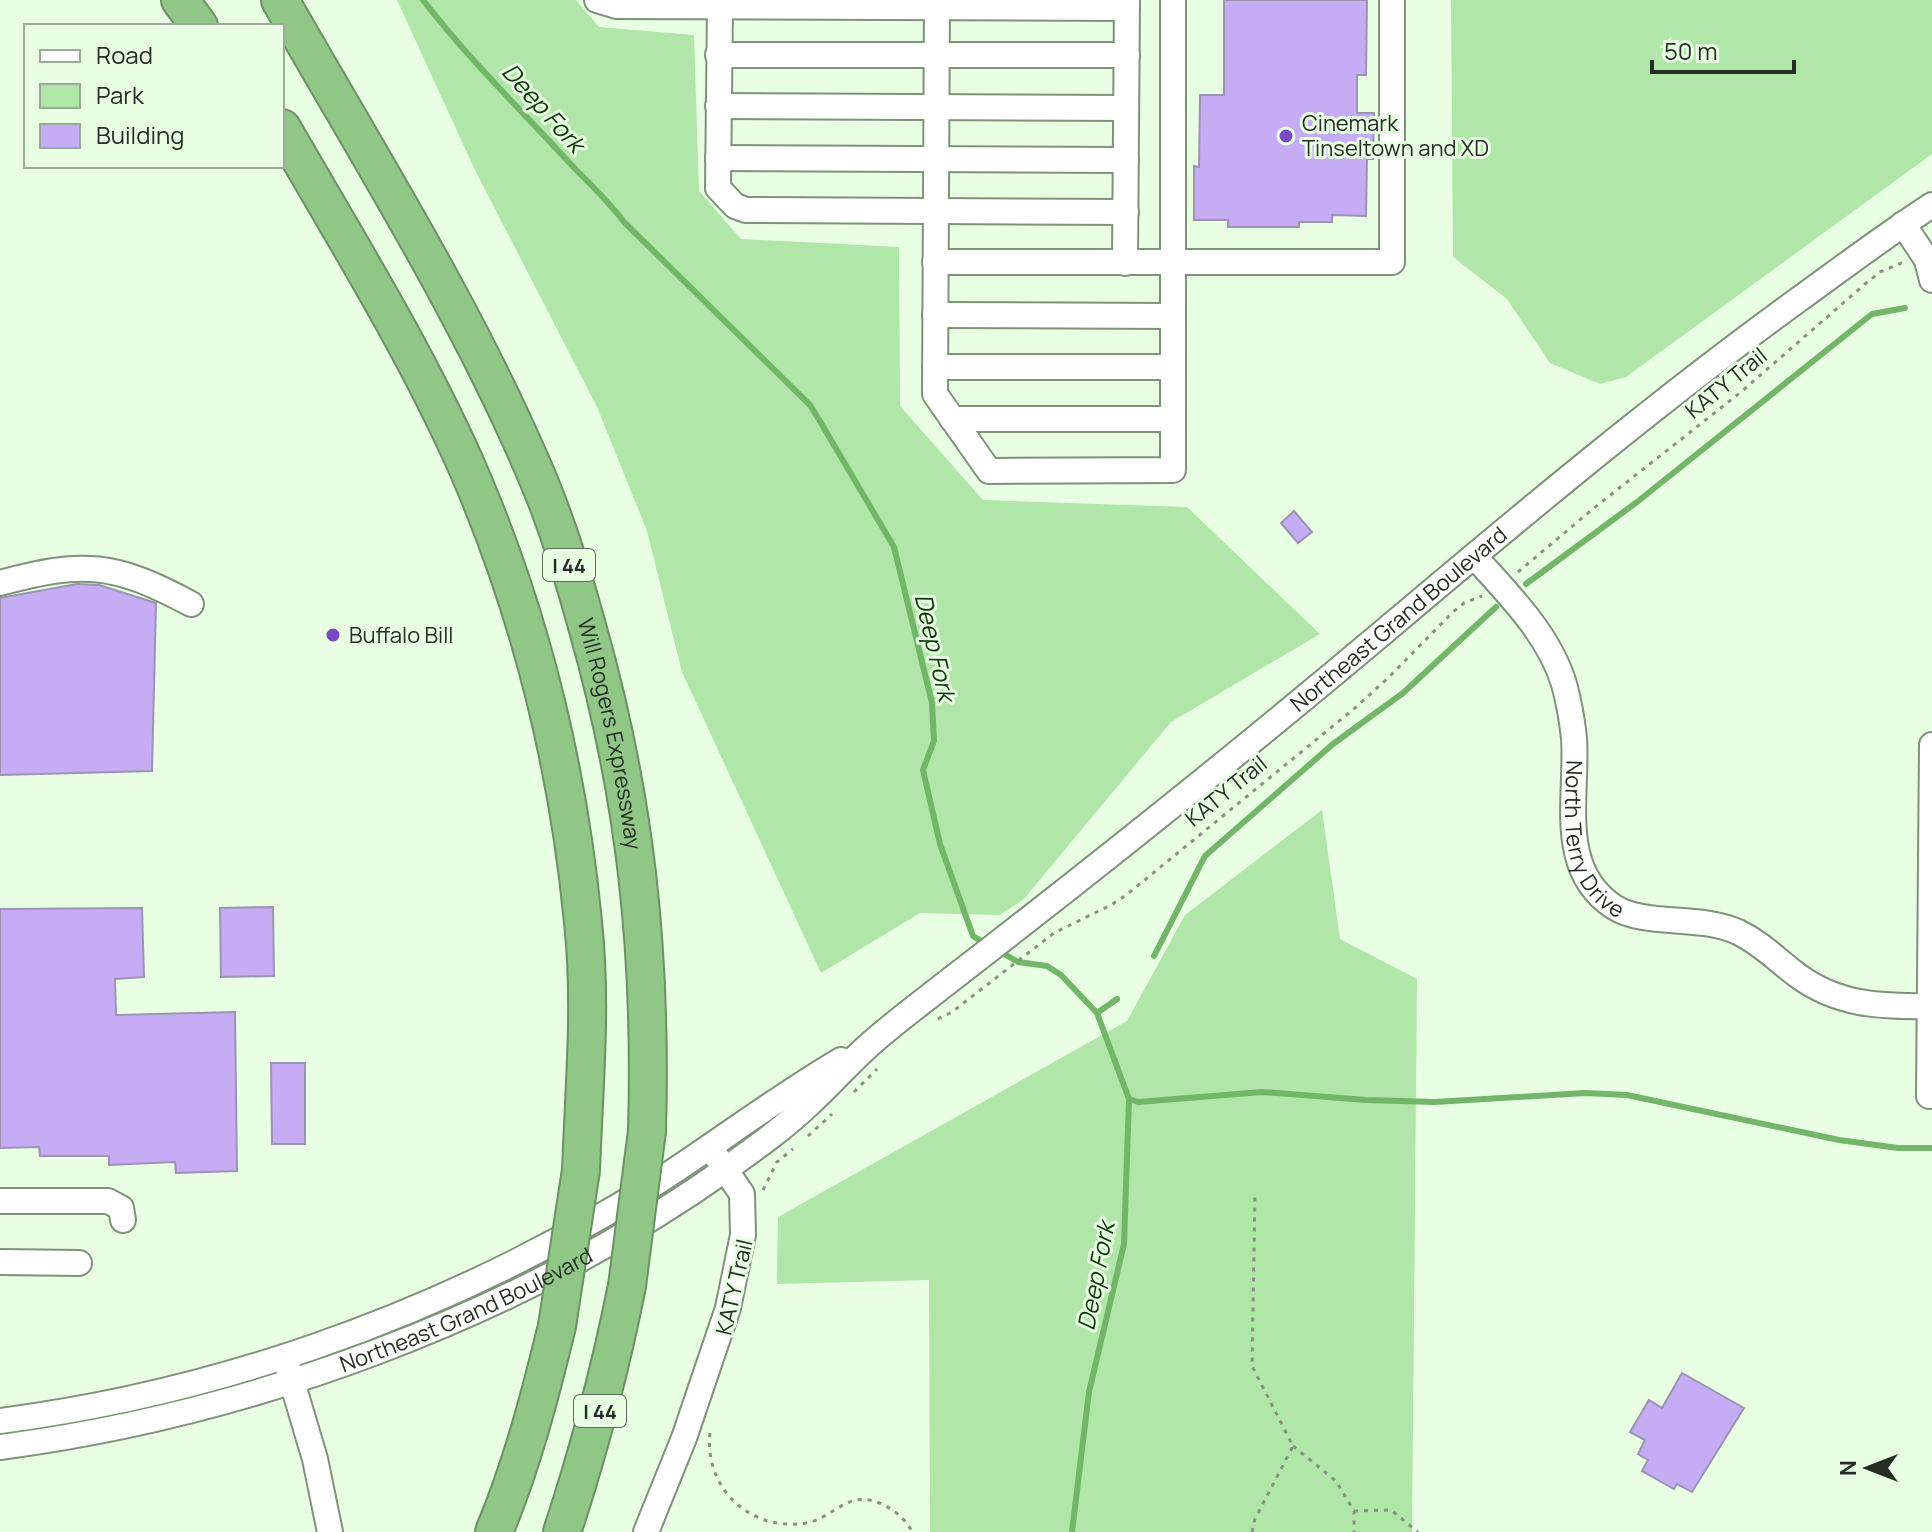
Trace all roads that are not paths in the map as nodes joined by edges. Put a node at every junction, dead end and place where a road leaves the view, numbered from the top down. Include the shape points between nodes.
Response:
1 (180, 0) edge
2 (209, 0) edge
3 (280, 0) edge
4 (290, 0) edge
5 (597, 0) edge
6 (1173, 0) edge
7 (1392, 0) edge
8 (937, 4) edge
9 (1127, 4) edge
10 (720, 6) junction
11 (198, 24) edge
12 (223, 24) edge
13 (311, 54) junction
14 (718, 55) junction
15 (937, 55) junction
16 (1127, 55) junction
17 (718, 106) junction
18 (936, 107) junction
19 (1126, 108) junction
20 (284, 131) edge
21 (284, 140) edge
22 (718, 158) junction
23 (936, 159) junction
24 (1126, 160) junction
25 (306, 169) junction
26 (1932, 205) edge
27 (937, 210) junction
28 (1126, 212) junction
29 (1903, 224) junction
30 (935, 262) junction
31 (1125, 263) junction
32 (1173, 263) junction
33 (1932, 280) edge
34 (935, 315) junction
35 (1173, 316) junction
36 (935, 367) junction
37 (1173, 367) junction
38 (952, 419) junction
39 (1173, 419) junction
40 (1474, 556) junction
41 (0, 583) edge
42 (191, 604) dead end
43 (1932, 745) edge
44 (1929, 1006) junction
45 (878, 1052) junction
46 (1929, 1096) dead end
47 (711, 1147) junction
48 (725, 1169) junction
49 (0, 1201) edge
50 (123, 1220) dead end
51 (0, 1262) edge
52 (79, 1263) dead end
53 (284, 1356) junction
54 (292, 1381) junction
55 (0, 1421) edge
56 (0, 1447) edge
57 (330, 1532) edge
58 (494, 1532) edge
59 (562, 1532) edge
60 (646, 1532) edge

1 - 11 highway
2 - 12 highway
3 - 13 highway, Will Rogers Expressway / I 44
4 - 13 highway
5 - 10 street via 617,6
6 - 32 street
7 - 32 street via 1392,262
8 - 9 street
8 - 10 street
8 - 15 street
9 - 16 street
10 - 14 street
13 - 59 highway, Will Rogers Expressway / I 44, bridge via 501,397 548,504 579,596 619,748 647,978 647,1131 611,1368
14 - 15 street
14 - 17 street
15 - 16 street
15 - 18 street
16 - 19 street
17 - 18 street
17 - 22 street
18 - 19 street
18 - 23 street
19 - 24 street
20 - 25 highway, I 44
21 - 25 highway
22 - 23 street
22 - 27 street via 718,188 746,210
23 - 24 street
23 - 27 street
24 - 28 street
25 - 58 highway, I 44, bridge via 395,325 467,467 498,542 542,685 569,811 584,926 581,1170 557,1326 538,1405
26 - 29 street, Northeast Grand Boulevard
27 - 28 street
27 - 30 street
28 - 31 street
29 - 33 street
29 - 40 street, Northeast Grand Boulevard via 1627,430
30 - 31 street
30 - 34 street
31 - 32 street
32 - 35 street
34 - 35 street
34 - 36 street
35 - 37 street
36 - 37 street
36 - 38 street via 935,394
37 - 39 street
38 - 39 street
38 - 39 street via 989,471 1173,470
40 - 44 street, North Terry Drive via 1534,627 1563,681 1574,739 1576,851 1583,873 1603,898 1641,917 1707,922 1737,932 1810,985 1845,1000
40 - 45 street, Northeast Grand Boulevard via 1235,756 944,986
41 - 42 street via 53,569 105,569 149,581
43 - 44 street
44 - 46 street
45 - 47 street, Northeast Grand Boulevard via 789,1090
45 - 48 street, Northeast Grand Boulevard
47 - 48 street
47 - 53 street, Northeast Grand Boulevard via 525,1257 396,1316
48 - 54 street, Northeast Grand Boulevard via 601,1247 501,1298 382,1350
48 - 60 street via 742,1194 743,1235 728,1308
49 - 50 street via 108,1201 121,1208
51 - 52 street
53 - 54 street
53 - 55 street, Northeast Grand Boulevard via 182,1386
54 - 56 street, Northeast Grand Boulevard via 175,1415
54 - 57 street

